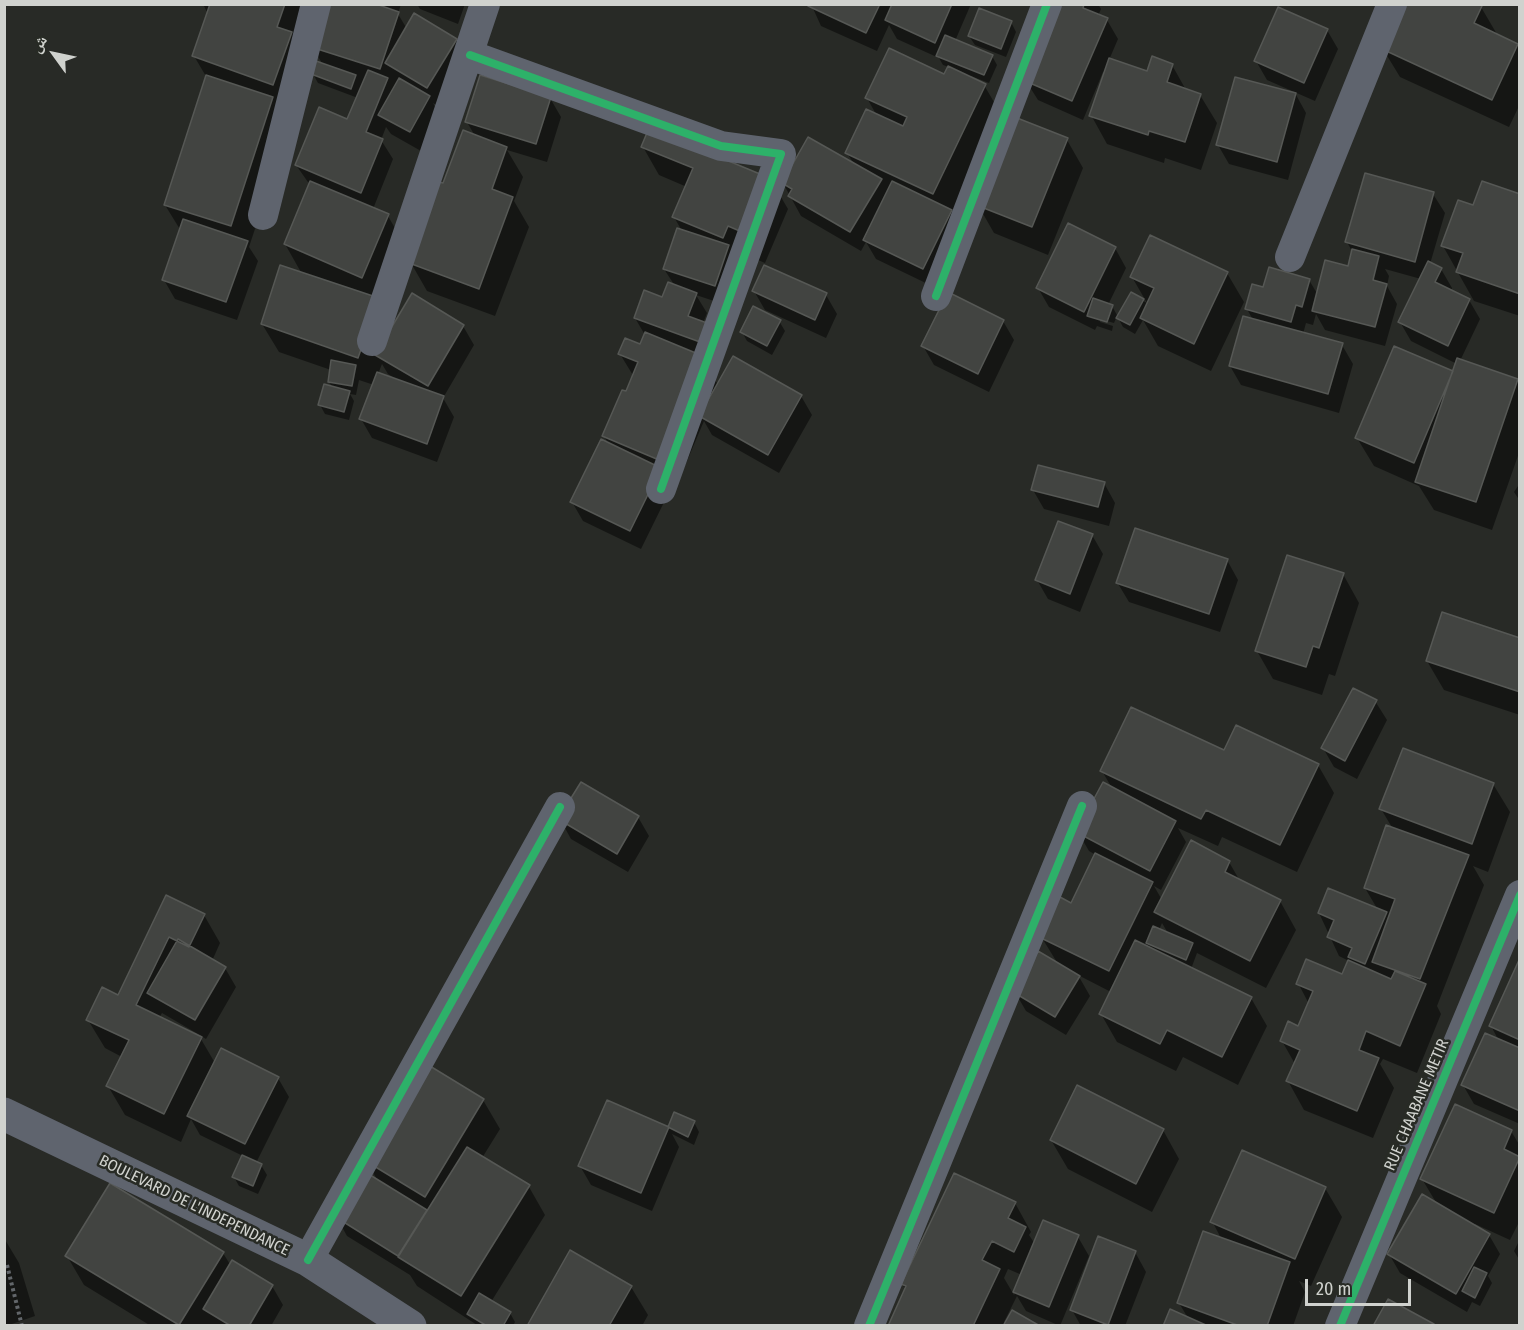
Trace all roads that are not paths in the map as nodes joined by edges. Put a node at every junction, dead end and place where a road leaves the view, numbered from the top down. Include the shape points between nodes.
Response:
1 (316, 4) edge
2 (485, 4) edge
3 (1047, 4) edge
4 (1392, 4) edge
5 (470, 55) junction
6 (263, 215) dead end
7 (1290, 257) dead end
8 (936, 296) dead end
9 (372, 341) dead end
10 (661, 489) dead end
11 (1082, 806) dead end
12 (560, 807) dead end
13 (1520, 895) edge
14 (4, 1114) edge
15 (308, 1260) junction
16 (410, 1326) edge
17 (869, 1326) edge
18 (1340, 1326) edge

1 - 6 street
2 - 5 street
3 - 8 street
4 - 7 street
5 - 9 street
5 - 10 street via 721,146 781,154
11 - 17 street
12 - 15 street
13 - 18 street, RUE CHAABANE METIR
14 - 15 street, BOULEVARD DE L'INDEPENDANCE
15 - 16 street, BOULEVARD DE L'INDEPENDANCE

